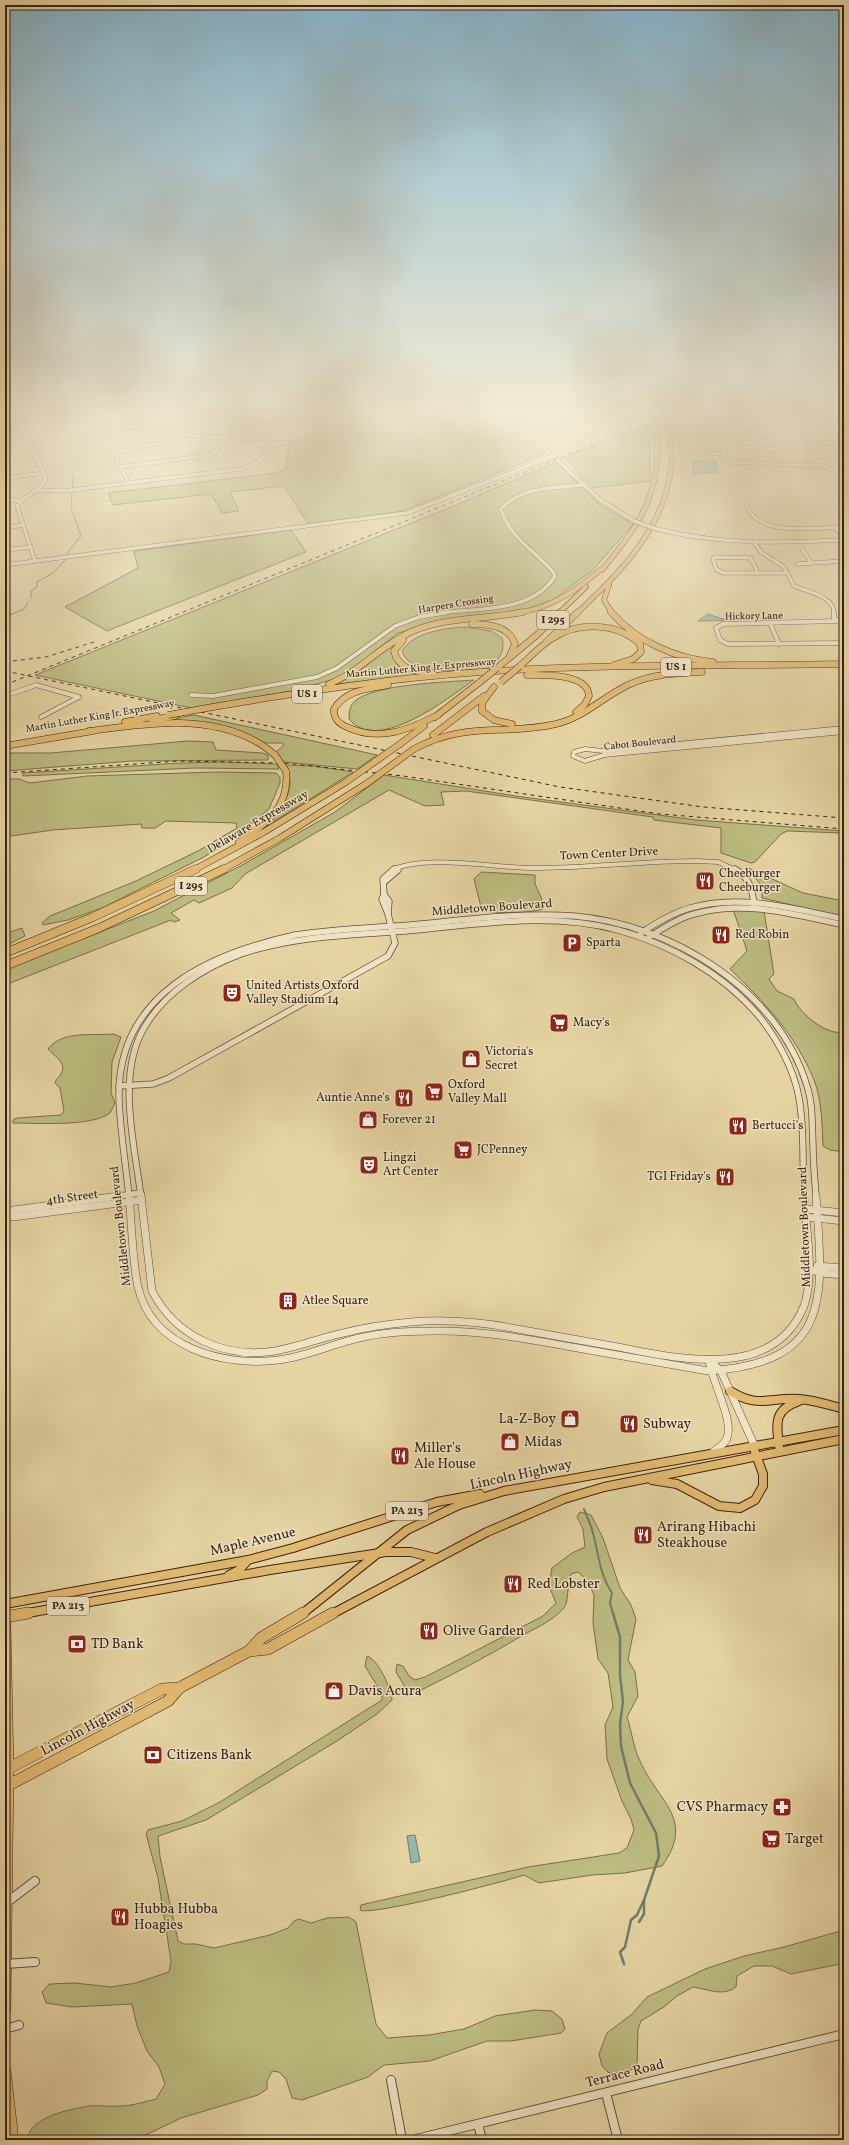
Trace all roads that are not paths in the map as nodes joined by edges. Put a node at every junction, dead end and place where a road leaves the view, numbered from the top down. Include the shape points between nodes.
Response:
1 (19, 512) edge
2 (408, 512) edge
3 (502, 512) edge
4 (618, 512) edge
5 (644, 512) edge
6 (658, 512) edge
7 (750, 512) edge
8 (23, 525) junction
9 (844, 526) edge
10 (835, 527) junction
11 (5, 528) edge
12 (844, 539) edge
13 (755, 544) junction
14 (31, 547) junction
15 (802, 548) dead end
16 (5, 550) edge
17 (35, 561) junction
18 (844, 561) edge
19 (811, 562) junction
20 (797, 564) dead end
21 (5, 565) edge
22 (605, 566) junction
23 (620, 569) junction
24 (758, 573) junction
25 (787, 573) junction
26 (836, 621) junction
27 (770, 624) junction
28 (844, 626) edge
29 (546, 642) junction
30 (844, 643) edge
31 (779, 644) junction
32 (844, 664) edge
33 (785, 665) junction
34 (498, 667) junction
35 (568, 668) junction
36 (844, 669) edge
37 (721, 671) junction
38 (481, 672) junction
39 (527, 675) junction
40 (394, 684) junction
41 (494, 687) junction
42 (297, 692) junction
43 (191, 695) dead end
44 (5, 696) edge
45 (438, 715) junction
46 (41, 717) dead end
47 (844, 728) edge
48 (89, 731) junction
49 (844, 732) edge
50 (5, 744) edge
51 (417, 747) junction
52 (190, 873) junction
53 (754, 905) junction
54 (844, 920) edge
55 (844, 925) edge
56 (392, 929) junction
57 (640, 934) junction
58 (652, 935) junction
59 (646, 939) junction
60 (5, 953) edge
61 (5, 966) edge
62 (119, 1086) junction
63 (130, 1087) junction
64 (141, 1193) junction
65 (129, 1198) junction
66 (142, 1200) junction
67 (805, 1209) junction
68 (816, 1210) junction
69 (844, 1213) edge
70 (5, 1215) edge
71 (805, 1217) junction
72 (817, 1218) junction
73 (844, 1221) edge
74 (844, 1268) edge
75 (808, 1269) junction
76 (820, 1269) junction
77 (844, 1275) edge
78 (709, 1360) junction
79 (708, 1371) junction
80 (721, 1371) junction
81 (730, 1391) junction
82 (809, 1400) junction
83 (844, 1409) edge
84 (844, 1430) edge
85 (844, 1439) edge
86 (755, 1447) junction
87 (780, 1447) junction
88 (707, 1455) junction
89 (756, 1456) junction
90 (638, 1480) junction
91 (504, 1491) junction
92 (376, 1554) junction
93 (435, 1558) junction
94 (248, 1560) junction
95 (224, 1578) junction
96 (5, 1604) edge
97 (5, 1617) edge
98 (5, 1624) edge
99 (249, 1651) junction
100 (179, 1688) junction
101 (6, 1770) edge
102 (6, 1786) edge
103 (35, 1881) dead end
104 (6, 1903) edge
105 (35, 1962) dead end
106 (5, 1964) edge
107 (5, 2010) edge
108 (19, 2025) dead end
109 (5, 2029) edge
110 (844, 2034) edge
111 (5, 2071) edge
112 (391, 2080) dead end
113 (606, 2093) junction
114 (478, 2124) junction
115 (13, 2140) edge
116 (402, 2140) edge
117 (412, 2140) edge
118 (482, 2140) edge
119 (618, 2140) edge

1 - 8 street
2 - 17 street
3 - 43 street, Harpers Crossing via 510,528 555,576 551,586 541,594 512,604 429,615 404,622 391,628 333,671 317,677 212,696
4 - 13 street, bridge via 657,529 712,541
5 - 22 highway, I 295, bridge
6 - 23 highway, I 295, bridge via 642,540
7 - 10 street via 765,525 775,528
8 - 11 street
8 - 14 street
9 - 10 street
10 - 12 street
12 - 13 street
13 - 25 street via 762,553 784,567
14 - 16 street
14 - 17 street
15 - 19 street
17 - 21 street
18 - 19 street
19 - 20 street
22 - 34 highway, I 295 via 562,611
22 - 42 highway via 572,593 551,604 524,612 440,624 417,630 397,639 346,677
23 - 29 highway, I 295
23 - 33 highway via 605,592 605,604 625,624 654,645 675,655 700,661
24 - 24 street via 718,572 713,558 751,558
24 - 25 street
25 - 26 street via 797,588 829,600 834,606
26 - 27 street, Hickory Lane
26 - 28 street
27 - 31 street
27 - 31 street, Hickory Lane via 723,624 716,628 720,640 728,644
29 - 35 highway via 568,630 596,626 627,632 636,637 640,644 639,654 626,662
29 - 41 highway, Delaware Expressway / I 295, bridge
30 - 31 street, Hickory Lane
32 - 33 highway, Martin Luther King Jr. Expressway / US 1
33 - 35 highway, Martin Luther King Jr. Expressway / US 1
34 - 38 highway via 513,650 515,642 506,631 487,625 459,624 432,628 406,638 394,649 394,656 398,662 414,670 439,673
34 - 45 highway, Delaware Expressway / I 295, bridge
35 - 38 highway, Martin Luther King Jr. Expressway / US 1
36 - 37 highway, Martin Luther King Jr. Expressway / US 1
37 - 39 highway, Martin Luther King Jr. Expressway / US 1
37 - 51 highway via 670,674 638,681 575,717 555,724 458,731 439,736
38 - 42 highway, Martin Luther King Jr. Expressway / US 1
39 - 40 highway, Martin Luther King Jr. Expressway / US 1
39 - 41 highway via 561,676 578,681 588,690 588,700 578,711 562,719 537,724 512,724 494,720 482,711 482,703
40 - 45 highway via 347,696 335,706 334,717 340,724 354,730 384,734 411,728
40 - 48 highway, Martin Luther King Jr. Expressway / US 1, bridge via 220,708
41 - 51 highway, Delaware Expressway / I 295
42 - 50 highway, Martin Luther King Jr. Expressway / US 1, bridge
44 - 46 street via 26,686 36,685 79,697
45 - 52 highway, Delaware Expressway / I 295, bridge via 346,782 272,828
47 - 49 street, Cabot Boulevard via 603,752 583,749 573,754 578,760 589,761 604,755
48 - 50 highway, Martin Luther King Jr. Expressway / US 1
48 - 52 highway, bridge via 161,724 201,725 243,735 275,755 286,771 288,780 280,807 245,838
51 - 61 highway, Delaware Expressway / I 295, bridge via 366,784 270,844 207,878 108,925
52 - 60 highway, Delaware Expressway / I 295 via 102,914
53 - 54 street
53 - 55 street
53 - 56 street, Town Center Drive via 751,884 745,877 734,870 704,865 654,864 554,871 510,870 427,862 401,867 384,882 382,899
53 - 57 street via 722,902 694,906 671,915
53 - 58 street via 698,912 674,921
56 - 57 street, Middletown Boulevard via 542,920 592,923
56 - 62 street, Middletown Boulevard via 310,933 272,940 239,949 200,966 164,992 140,1018 126,1045
56 - 63 street via 394,946 384,959 169,1078 152,1084
56 - 63 street, Middletown Boulevard via 275,945 243,954 208,970 173,994 149,1020 135,1047
57 - 58 street, Middletown Boulevard
57 - 59 street, Middletown Boulevard
58 - 59 street
58 - 68 street, Middletown Boulevard via 694,955 737,984 763,1008 788,1043 801,1067 810,1098
59 - 67 street, Middletown Boulevard via 686,958 727,986 757,1014 778,1042 789,1063 798,1094
62 - 63 street
62 - 65 street, Middletown Boulevard
63 - 64 street, Middletown Boulevard
64 - 65 street, 4th Street
64 - 66 street, Middletown Boulevard
65 - 66 street, 4th Street
65 - 70 street, 4th Street via 13,1217
65 - 79 street, Middletown Boulevard via 138,1287 145,1307 161,1328 186,1345 208,1355 240,1361 273,1361 297,1357 370,1336 421,1331 462,1331 497,1334
66 - 78 street, Middletown Boulevard via 150,1279 156,1302 177,1326 203,1342 224,1349 238,1352 268,1352 380,1325 455,1321 491,1324 679,1358
67 - 68 street
67 - 71 street, Middletown Boulevard
68 - 69 street
68 - 72 street, Middletown Boulevard
71 - 72 street
71 - 75 street, Middletown Boulevard
72 - 73 street
72 - 76 street, Middletown Boulevard
74 - 76 street
75 - 76 street
75 - 78 street, Middletown Boulevard via 806,1302 800,1316 787,1333 757,1352
76 - 77 street
76 - 80 street, Middletown Boulevard via 820,1286 815,1311 800,1338 773,1357 756,1364
78 - 79 street
78 - 80 street
79 - 80 street, Middletown Boulevard
79 - 88 street via 730,1426 726,1441 718,1450
80 - 81 street
81 - 82 main road via 753,1403
81 - 86 street
82 - 83 main road
82 - 87 main road via 793,1403 780,1413 776,1427
84 - 87 main road, Lincoln Highway
85 - 87 main road, Lincoln Highway
86 - 87 main road, Lincoln Highway
86 - 88 main road, Lincoln Highway
86 - 89 main road
87 - 89 main road, Lincoln Highway
88 - 91 main road, Lincoln Highway
89 - 90 main road, Lincoln Highway
89 - 90 main road via 763,1474 763,1486 755,1500 740,1508 719,1506 670,1482
90 - 93 main road, Lincoln Highway via 578,1494 546,1505
91 - 92 main road, Lincoln Highway via 471,1500 436,1514 407,1530
91 - 94 main road, Maple Avenue / PA 213 via 437,1502
92 - 93 main road, PA 213 via 405,1552
92 - 95 main road, PA 213
92 - 99 main road, Lincoln Highway via 305,1612 261,1638
93 - 99 main road, Lincoln Highway via 268,1649
94 - 95 main road via 239,1570
94 - 96 main road, Maple Avenue / PA 213
95 - 97 main road, PA 213
98 - 101 main road
99 - 100 main road, Lincoln Highway
100 - 101 main road, Lincoln Highway via 162,1689
100 - 102 main road, Lincoln Highway via 168,1701
101 - 102 main road
102 - 104 main road
103 - 104 street
104 - 106 main road
105 - 106 street
106 - 107 main road
108 - 109 street
110 - 113 street, Terrace Road
111 - 115 main road
112 - 116 street
113 - 114 street, Terrace Road
113 - 119 street
114 - 117 street, Terrace Road
114 - 118 street

